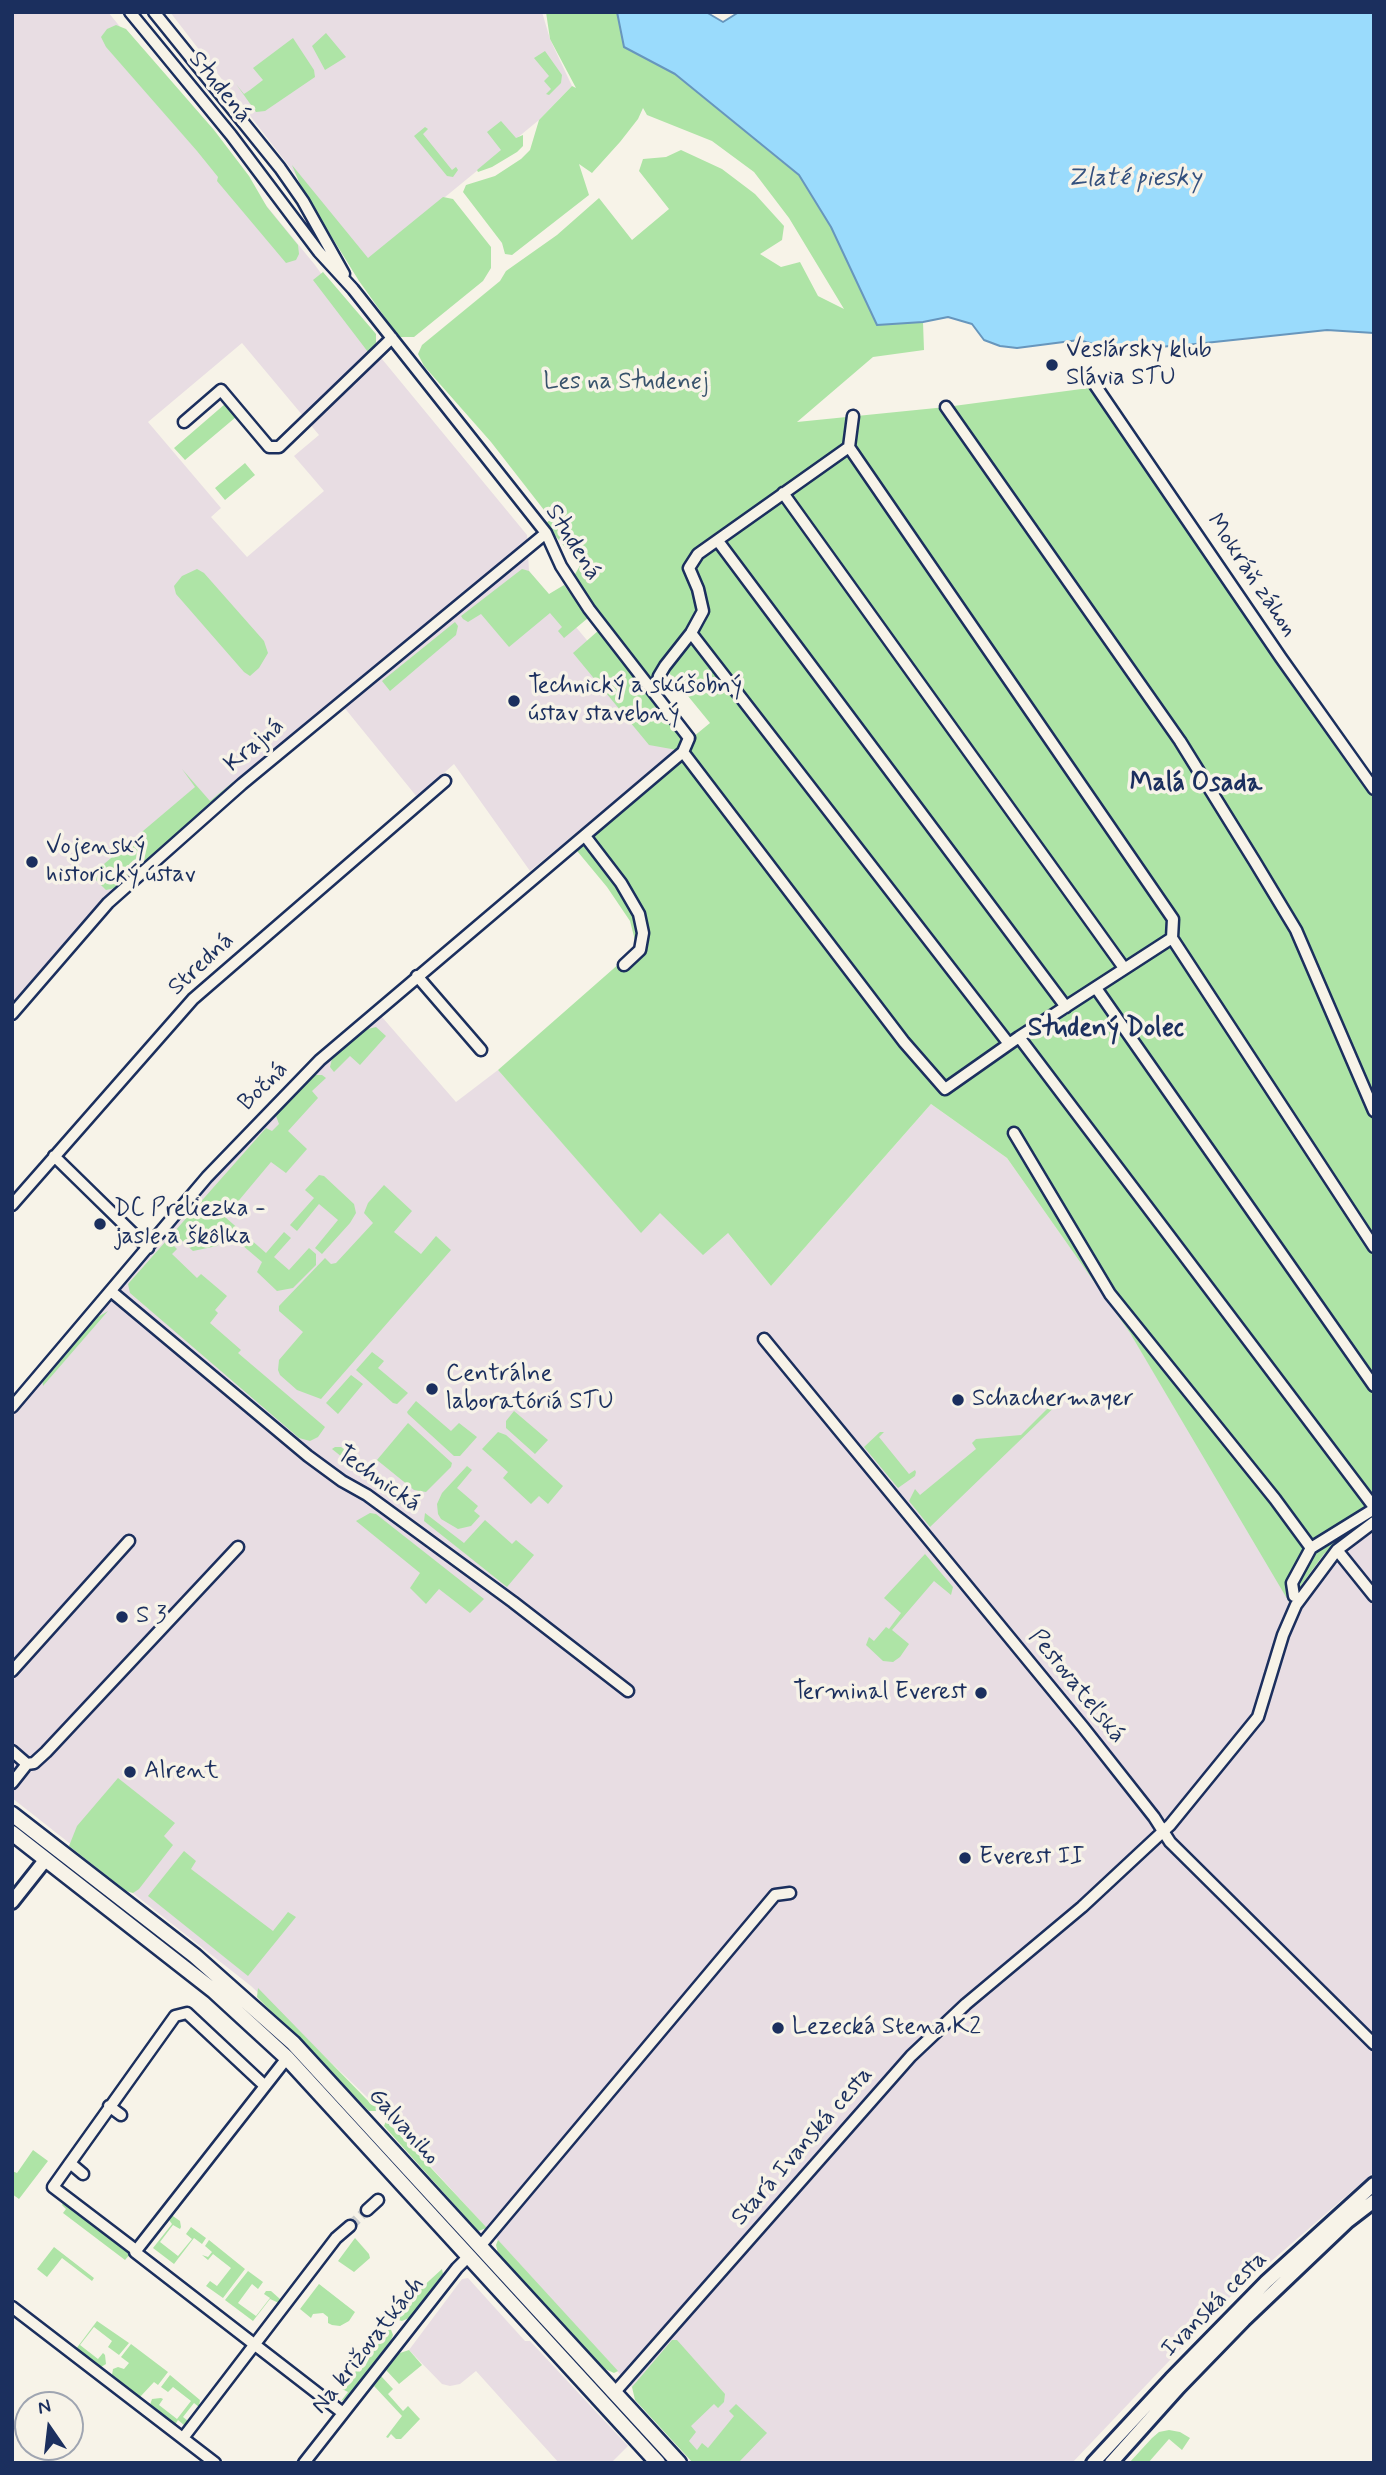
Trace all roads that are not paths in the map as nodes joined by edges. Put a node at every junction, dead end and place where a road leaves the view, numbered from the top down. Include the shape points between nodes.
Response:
1 (130, 12) edge
2 (154, 12) edge
3 (353, 289) junction
4 (391, 338) junction
5 (1095, 385) dead end
6 (946, 407) dead end
7 (853, 416) dead end
8 (184, 422) dead end
9 (849, 447) junction
10 (783, 493) junction
11 (546, 533) junction
12 (718, 541) junction
13 (691, 633) junction
14 (655, 693) junction
15 (689, 738) joint
16 (683, 752) junction
17 (445, 782) dead end
18 (1374, 789) edge
19 (585, 836) junction
20 (1172, 937) junction
21 (624, 965) dead end
22 (1124, 968) junction
23 (417, 976) junction
24 (1097, 988) junction
25 (1066, 1007) junction
26 (12, 1014) edge
27 (1019, 1037) junction
28 (1009, 1044) junction
29 (481, 1050) dead end
30 (1374, 1111) edge
31 (1014, 1132) dead end
32 (54, 1156) junction
33 (12, 1205) edge
34 (1374, 1247) edge
35 (148, 1248) junction
36 (112, 1292) junction
37 (764, 1339) dead end
38 (1374, 1385) edge
39 (12, 1407) edge
40 (1374, 1508) edge
41 (1374, 1522) edge
42 (129, 1541) dead end
43 (237, 1547) dead end
44 (1311, 1548) junction
45 (1337, 1550) junction
46 (1294, 1595) dead end
47 (1374, 1597) edge
48 (12, 1671) edge
49 (628, 1691) dead end
50 (12, 1751) edge
51 (27, 1764) junction
52 (12, 1783) edge
53 (12, 1814) edge
54 (12, 1833) edge
55 (1163, 1833) junction
56 (64, 1854) junction
57 (46, 1859) junction
58 (790, 1893) dead end
59 (12, 1902) edge
60 (1374, 2044) edge
61 (287, 2058) junction
62 (265, 2086) junction
63 (109, 2106) junction
64 (121, 2115) dead end
65 (70, 2164) junction
66 (83, 2174) dead end
67 (1374, 2184) edge
68 (378, 2200) dead end
69 (1374, 2201) edge
70 (367, 2210) tunnel mouth
71 (349, 2226) tunnel mouth
72 (481, 2245) junction
73 (136, 2252) junction
74 (469, 2256) junction
75 (12, 2307) edge
76 (254, 2344) junction
77 (615, 2392) junction
78 (604, 2404) junction
79 (343, 2413) junction
80 (183, 2438) junction
81 (215, 2463) edge
82 (304, 2463) edge
83 (658, 2463) edge
84 (679, 2463) edge
85 (1093, 2463) edge
86 (1111, 2463) edge

1 - 3 street, Studená
2 - 3 street, Studená via 280,168
3 - 4 street, Studená
4 - 8 street via 279,447 269,447 221,390
4 - 11 street, Studená
5 - 18 street, Mokráň záhon
6 - 30 street via 1180,741 1255,862 1296,930
7 - 9 street
9 - 10 street
9 - 20 street via 1172,919
10 - 12 street
10 - 22 street
11 - 14 street, Studená via 589,609
11 - 26 street, Krajná via 233,792 108,903
12 - 13 street via 698,554 689,568 704,611
12 - 25 street
13 - 14 street via 665,666
13 - 28 street
14 - 15 street, Studená
15 - 16 street, Bočná
16 - 19 street, Bočná
16 - 28 street via 904,1042 945,1089
17 - 32 street, Stredná via 193,999
19 - 21 street via 639,914 640,950
19 - 23 street, Bočná
20 - 22 street
20 - 34 street
22 - 24 street
23 - 29 street
23 - 35 street, Bočná via 320,1060 230,1152
24 - 25 street
24 - 38 street
25 - 27 street
27 - 28 street
27 - 40 street
31 - 44 street via 1110,1294
32 - 33 street, Stredná
32 - 35 street
35 - 36 street, Bočná
36 - 39 street, Bočná
36 - 49 street, Technická via 308,1456 513,1602
37 - 55 street, Pestovateľská via 1083,1727
40 - 44 street
41 - 45 street
42 - 48 street
43 - 51 street via 68,1728 34,1763
44 - 46 street via 1292,1583
45 - 47 street
45 - 55 street via 1294,1608 1258,1717
50 - 51 street
51 - 52 street
53 - 56 main road, Galvaniho
54 - 57 main road, Galvaniho
55 - 60 street, Pestovateľská
55 - 77 street, Stará Ivanská cesta via 911,2056
56 - 57 main road
56 - 72 main road, Galvaniho via 270,2020
57 - 59 street
57 - 61 main road, Galvaniho via 214,1991
58 - 72 street via 775,1895
61 - 62 street
61 - 74 main road, Galvaniho
62 - 63 street via 187,2013 176,2016
62 - 73 street
63 - 64 street
63 - 65 street
65 - 66 street
65 - 73 street via 53,2187
67 - 85 street, Ivanská cesta via 1266,2282
68 - 70 street
69 - 86 street, Ivanská cesta via 1253,2312
71 - 76 street
72 - 74 main road
72 - 77 main road, Galvaniho
73 - 76 street
74 - 78 main road, Galvaniho
74 - 79 street, Na križovatkách
75 - 80 street
76 - 79 street
76 - 80 street
77 - 78 main road
77 - 84 main road, Galvaniho
78 - 83 main road, Galvaniho
79 - 82 street, Na križovatkách
80 - 81 street

